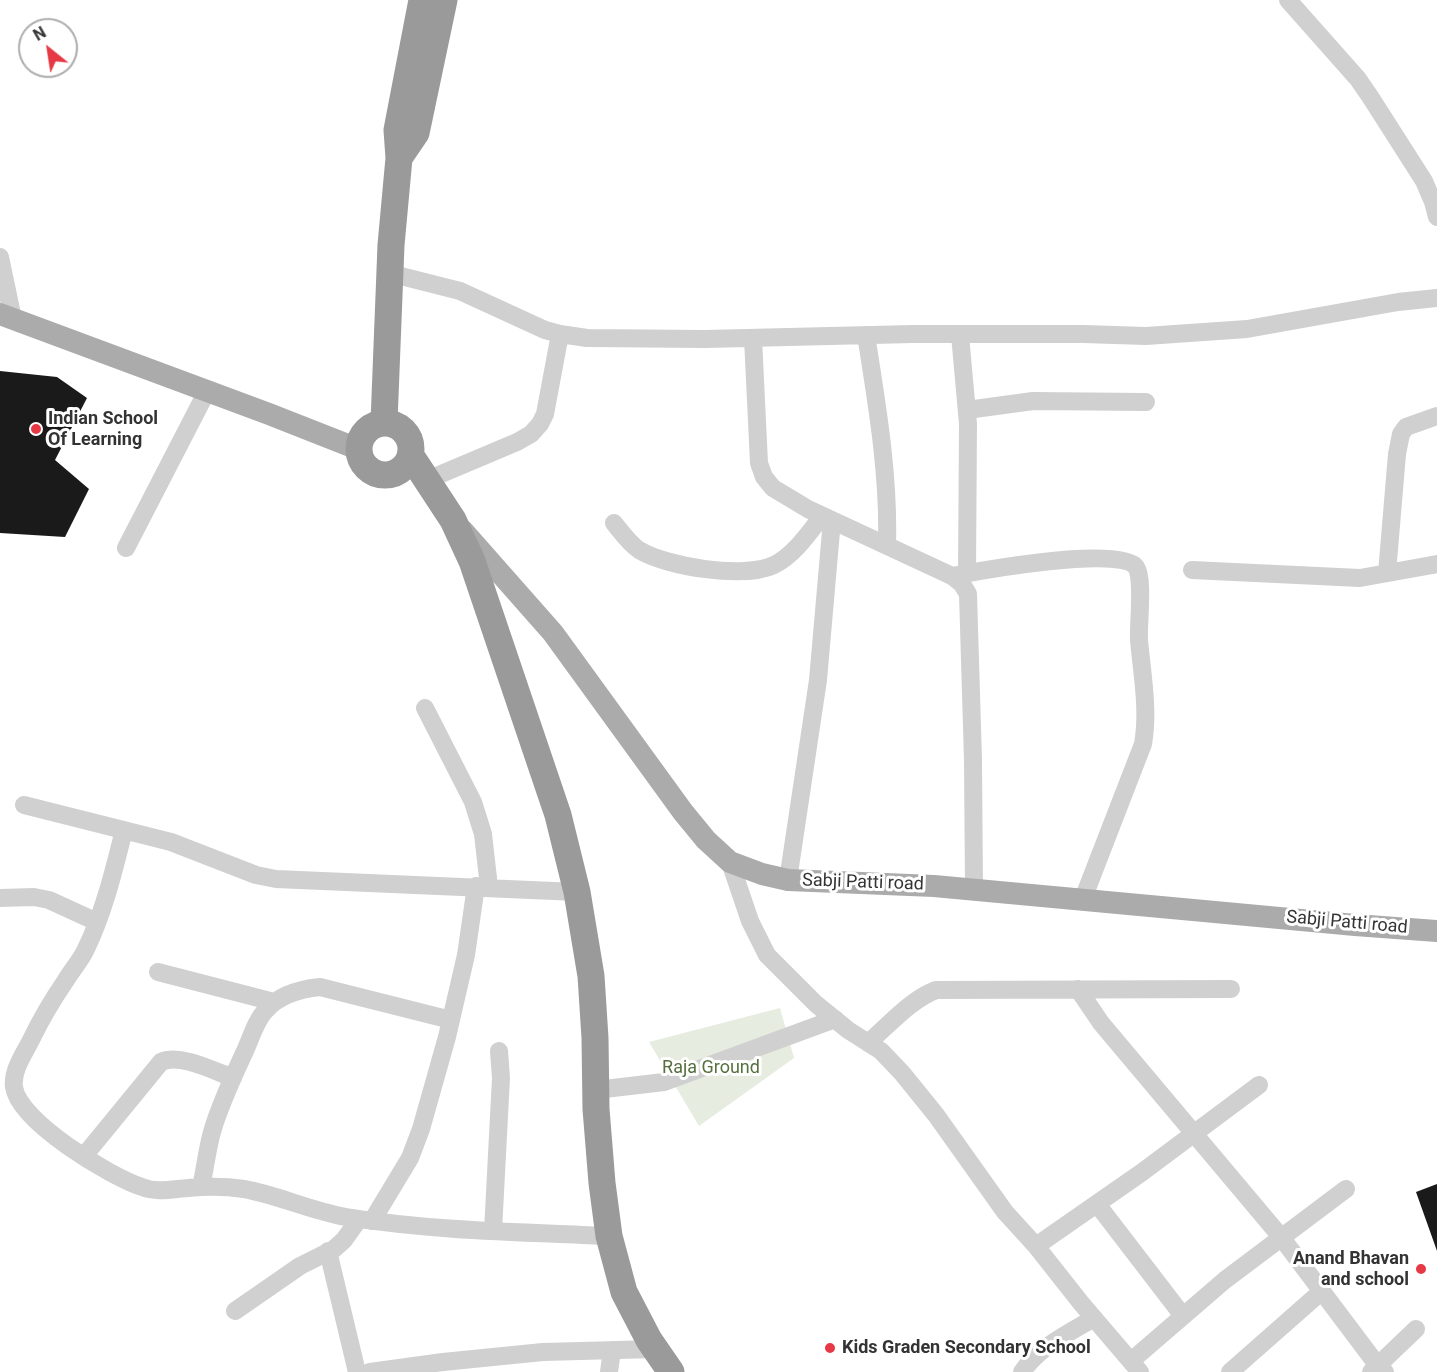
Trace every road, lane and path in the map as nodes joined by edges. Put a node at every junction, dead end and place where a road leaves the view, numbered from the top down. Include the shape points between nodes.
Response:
1 (1288, 0) edge
2 (432, 2) edge
3 (1437, 217) edge
4 (0, 257) edge
5 (389, 273) junction
6 (1437, 298) edge
7 (6, 316) edge
8 (560, 334) junction
9 (866, 335) junction
10 (960, 335) junction
11 (753, 338) junction
12 (207, 391) junction
13 (1146, 402) dead end
14 (967, 410) junction
15 (1437, 416) edge
16 (384, 422) junction
17 (358, 449) junction
18 (411, 456) junction
19 (427, 480) junction
20 (827, 518) junction
21 (453, 520) junction
22 (614, 523) dead end
23 (887, 545) junction
24 (126, 548) dead end
25 (1437, 564) edge
26 (1192, 570) dead end
27 (1387, 573) junction
28 (960, 575) junction
29 (425, 708) dead end
30 (24, 805) dead end
31 (124, 831) junction
32 (730, 862) junction
33 (788, 880) junction
34 (483, 886) junction
35 (974, 889) junction
36 (577, 892) junction
37 (0, 898) edge
38 (1083, 899) junction
39 (97, 922) junction
40 (1437, 931) edge
41 (158, 972) dead end
42 (1078, 989) junction
43 (1231, 989) dead end
44 (274, 1002) junction
45 (835, 1019) junction
46 (451, 1020) junction
47 (868, 1043) junction
48 (499, 1052) dead end
49 (233, 1078) junction
50 (1259, 1085) dead end
51 (596, 1090) junction
52 (1195, 1134) junction
53 (84, 1156) junction
54 (201, 1187) junction
55 (1346, 1189) dead end
56 (1096, 1204) junction
57 (365, 1220) junction
58 (493, 1231) junction
59 (609, 1236) junction
60 (1281, 1236) junction
61 (1036, 1246) junction
62 (328, 1251) junction
63 (1314, 1298) dead end
64 (235, 1311) dead end
65 (1183, 1316) junction
66 (1095, 1318) junction
67 (1416, 1329) dead end
68 (655, 1349) junction
69 (612, 1350) junction
70 (1135, 1366) edge
71 (1378, 1370) edge
72 (357, 1372) edge
73 (370, 1372) edge
74 (609, 1372) edge
75 (671, 1372) edge
76 (1022, 1372) edge
77 (1230, 1372) edge

1 - 3 street via 1365,88 1424,181
2 - 5 highway via 398,130
4 - 7 street
5 - 8 street via 460,291
5 - 16 highway
6 - 10 street via 1247,329 1146,336
7 - 12 main road
8 - 11 street via 587,338
8 - 19 street via 544,414 531,434
9 - 10 street
9 - 11 street
9 - 23 street via 886,476
10 - 14 street
11 - 20 street via 759,463 764,477 773,488
12 - 17 main road
12 - 24 street
13 - 14 street via 1034,401
14 - 28 street
15 - 27 street via 1406,427 1401,434
16 - 17 highway via 365,430
16 - 18 highway via 406,432
17 - 18 highway via 365,466 381,475 399,471
18 - 19 highway
19 - 21 highway
20 - 22 street via 783,560 760,570 705,570 649,555 628,541
20 - 23 street
20 - 33 street via 818,680
21 - 32 main road, Sabji Patti road via 553,633 683,812
21 - 36 highway via 483,591 539,756
23 - 28 street
25 - 27 street
26 - 27 street via 1339,578
28 - 35 street via 970,607
28 - 38 street via 1004,566 1111,558 1129,561 1136,567 1146,727 1143,744
29 - 34 street via 474,802 483,834
30 - 31 street
31 - 34 street via 171,842 276,879
31 - 39 street
32 - 33 main road, Sabji Patti road
32 - 45 street via 750,921 767,955
33 - 35 main road, Sabji Patti road
34 - 36 street
34 - 46 street
35 - 38 main road, Sabji Patti road
36 - 51 highway via 591,976
37 - 39 street via 49,900
38 - 40 main road, Sabji Patti road
39 - 53 street via 86,951 43,1017 14,1077 14,1089 34,1118
41 - 44 street
42 - 43 street
42 - 47 street via 936,990 914,1003
42 - 52 street via 1101,1023
44 - 46 street via 320,987
44 - 49 street via 264,1011
45 - 47 street
45 - 51 street via 664,1082
46 - 57 street via 410,1158
47 - 61 street via 881,1051 920,1093 1005,1212
48 - 58 street
49 - 53 street via 180,1060 161,1062
49 - 54 street via 211,1133
50 - 52 street
51 - 59 highway
52 - 56 street
52 - 60 street
53 - 54 street via 144,1188
54 - 57 street via 244,1189
55 - 60 street
56 - 61 street
56 - 65 street
57 - 58 street
57 - 62 street
58 - 59 street
59 - 68 highway via 624,1292
60 - 65 street
60 - 71 street
61 - 66 street
62 - 64 street
62 - 72 street
63 - 77 street
65 - 70 street
66 - 70 street
66 - 76 street via 1044,1349
67 - 71 street
68 - 69 street
68 - 75 highway
69 - 73 street via 543,1352
69 - 74 street

